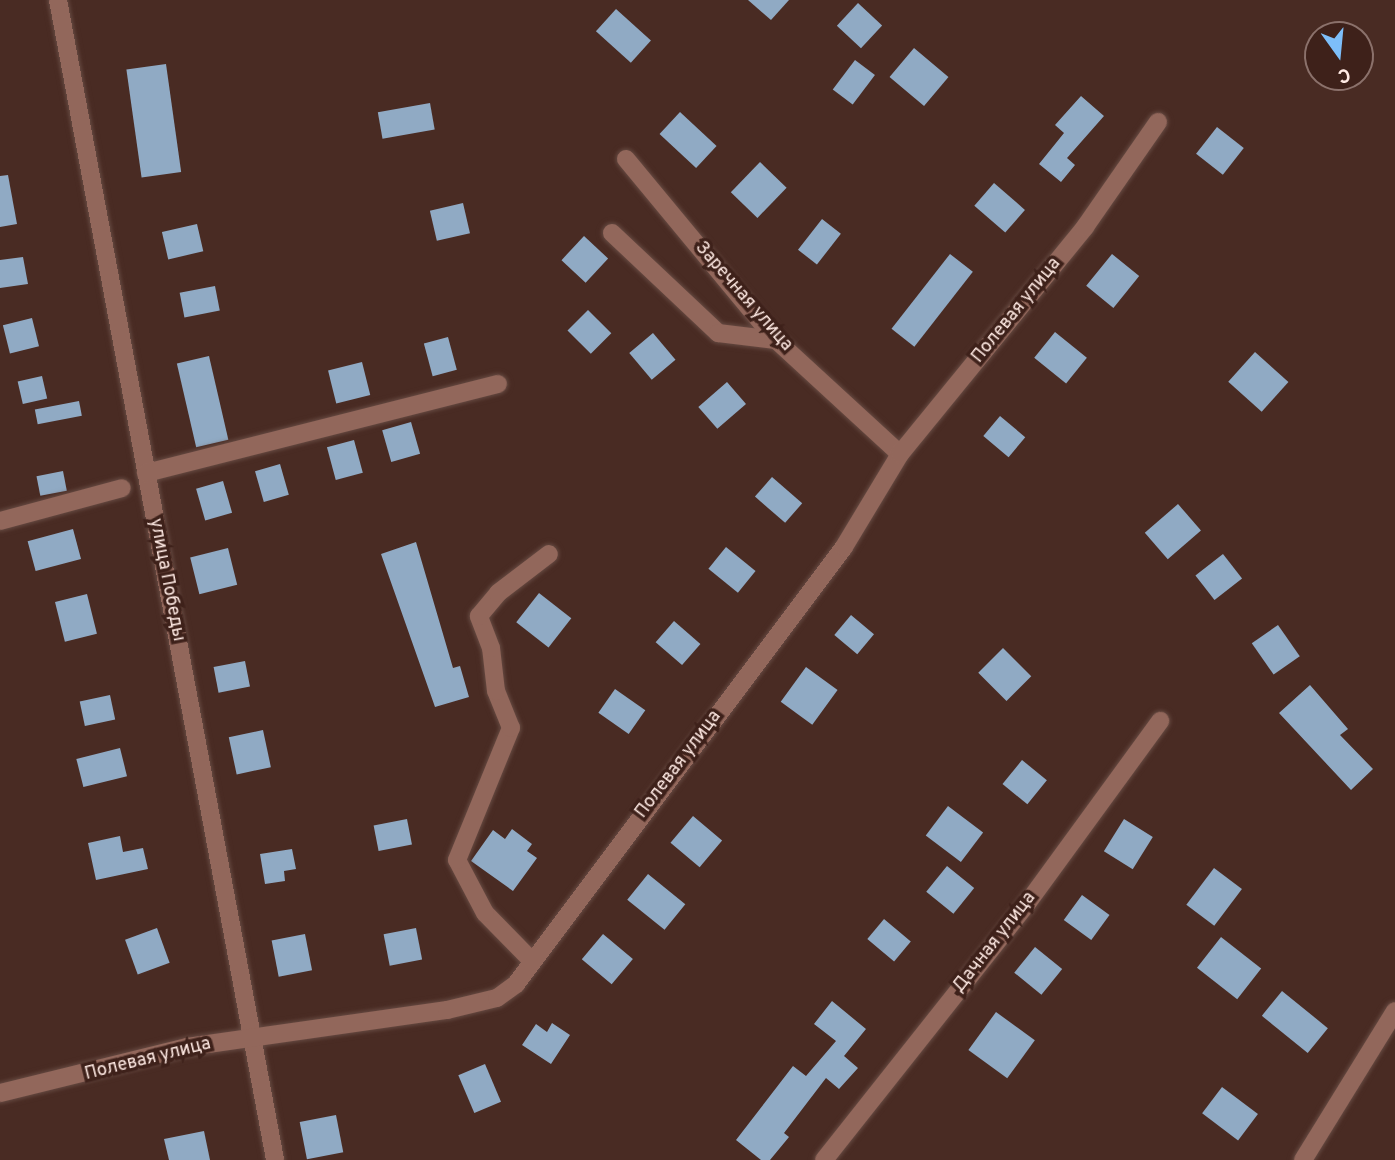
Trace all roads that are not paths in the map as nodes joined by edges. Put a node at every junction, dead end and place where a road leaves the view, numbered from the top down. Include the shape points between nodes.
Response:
1 (58, 0) edge
2 (1158, 122) dead end
3 (626, 159) dead end
4 (612, 233) dead end
5 (776, 340) junction
6 (498, 384) dead end
7 (900, 454) junction
8 (146, 473) junction
9 (122, 488) dead end
10 (0, 521) edge
11 (549, 554) dead end
12 (1160, 721) dead end
13 (532, 961) junction
14 (1395, 1011) edge
15 (252, 1038) junction
16 (0, 1093) edge
17 (275, 1160) edge
18 (824, 1160) edge
19 (1303, 1160) edge

1 - 8 street, улица Победы
2 - 7 street, Полевая улица via 1085,227
3 - 5 street, Заречная улица
4 - 5 street via 718,333
5 - 7 street, Заречная улица
6 - 8 street
7 - 13 street, Полевая улица via 844,547
8 - 15 street, улица Победы
9 - 10 street
11 - 13 street via 498,593 479,616 491,648 496,691 511,728 457,860 485,914
12 - 18 street, Дачная улица via 1026,905
13 - 15 street, Полевая улица via 497,998
14 - 19 street
15 - 16 street, Полевая улица via 187,1047
15 - 17 street, улица Победы

